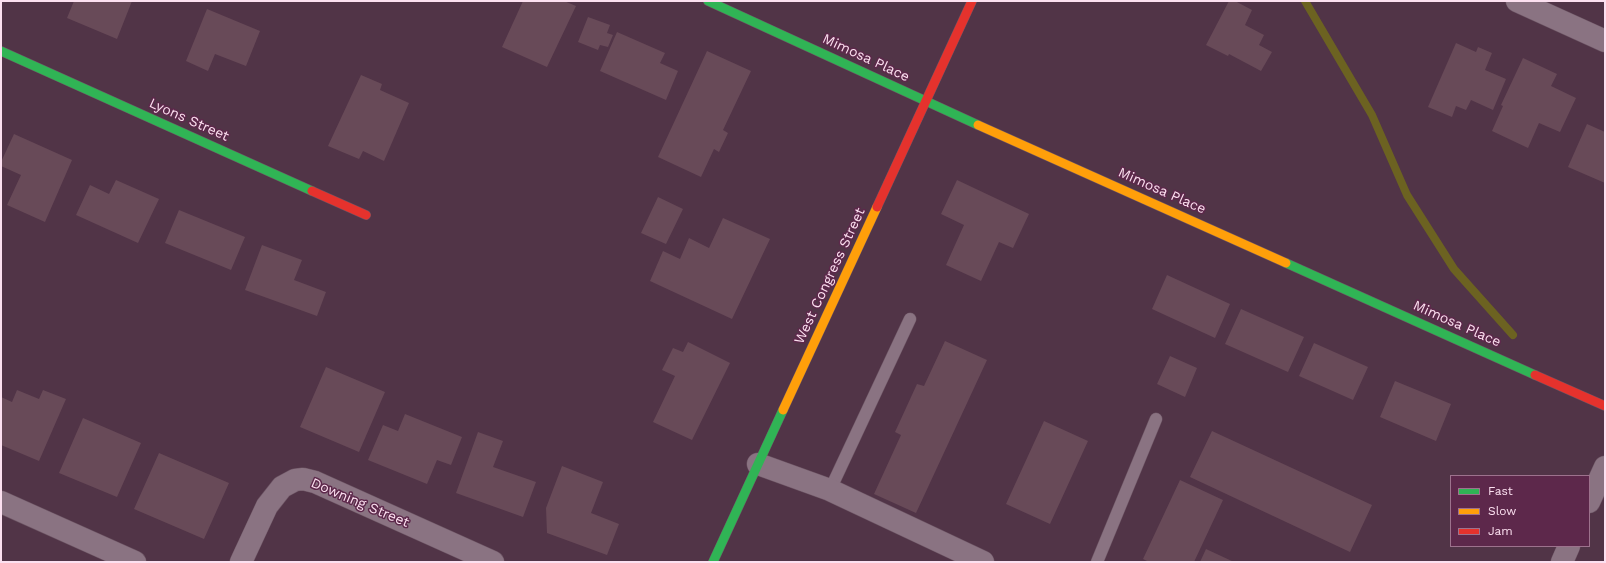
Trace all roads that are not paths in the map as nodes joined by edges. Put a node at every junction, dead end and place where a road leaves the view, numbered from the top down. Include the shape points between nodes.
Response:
1 (708, 1) edge
2 (972, 1) edge
3 (1517, 1) edge
4 (1605, 41) edge
5 (1, 51) edge
6 (925, 101) junction
7 (366, 215) dead end
8 (910, 319) dead end
9 (1605, 406) edge
10 (1156, 419) dead end
11 (758, 464) junction
12 (1605, 467) edge
13 (830, 490) junction
14 (1590, 500) edge
15 (1, 502) edge
16 (1569, 547) edge
17 (135, 562) edge
18 (241, 562) edge
19 (493, 562) edge
20 (713, 562) edge
21 (983, 562) edge
22 (1097, 562) edge
23 (1562, 562) edge

1 - 6 street, Mimosa Place
2 - 6 street, West Congress Street
3 - 4 street
5 - 7 street, Lyons Street
6 - 9 street, Mimosa Place
6 - 11 street, West Congress Street
8 - 13 lane
10 - 22 lane
11 - 13 street
11 - 20 street, West Congress Street
12 - 14 street
13 - 21 street
15 - 17 street
16 - 23 street
18 - 19 street, Downing Street via 268,506 282,487 303,479 315,482

